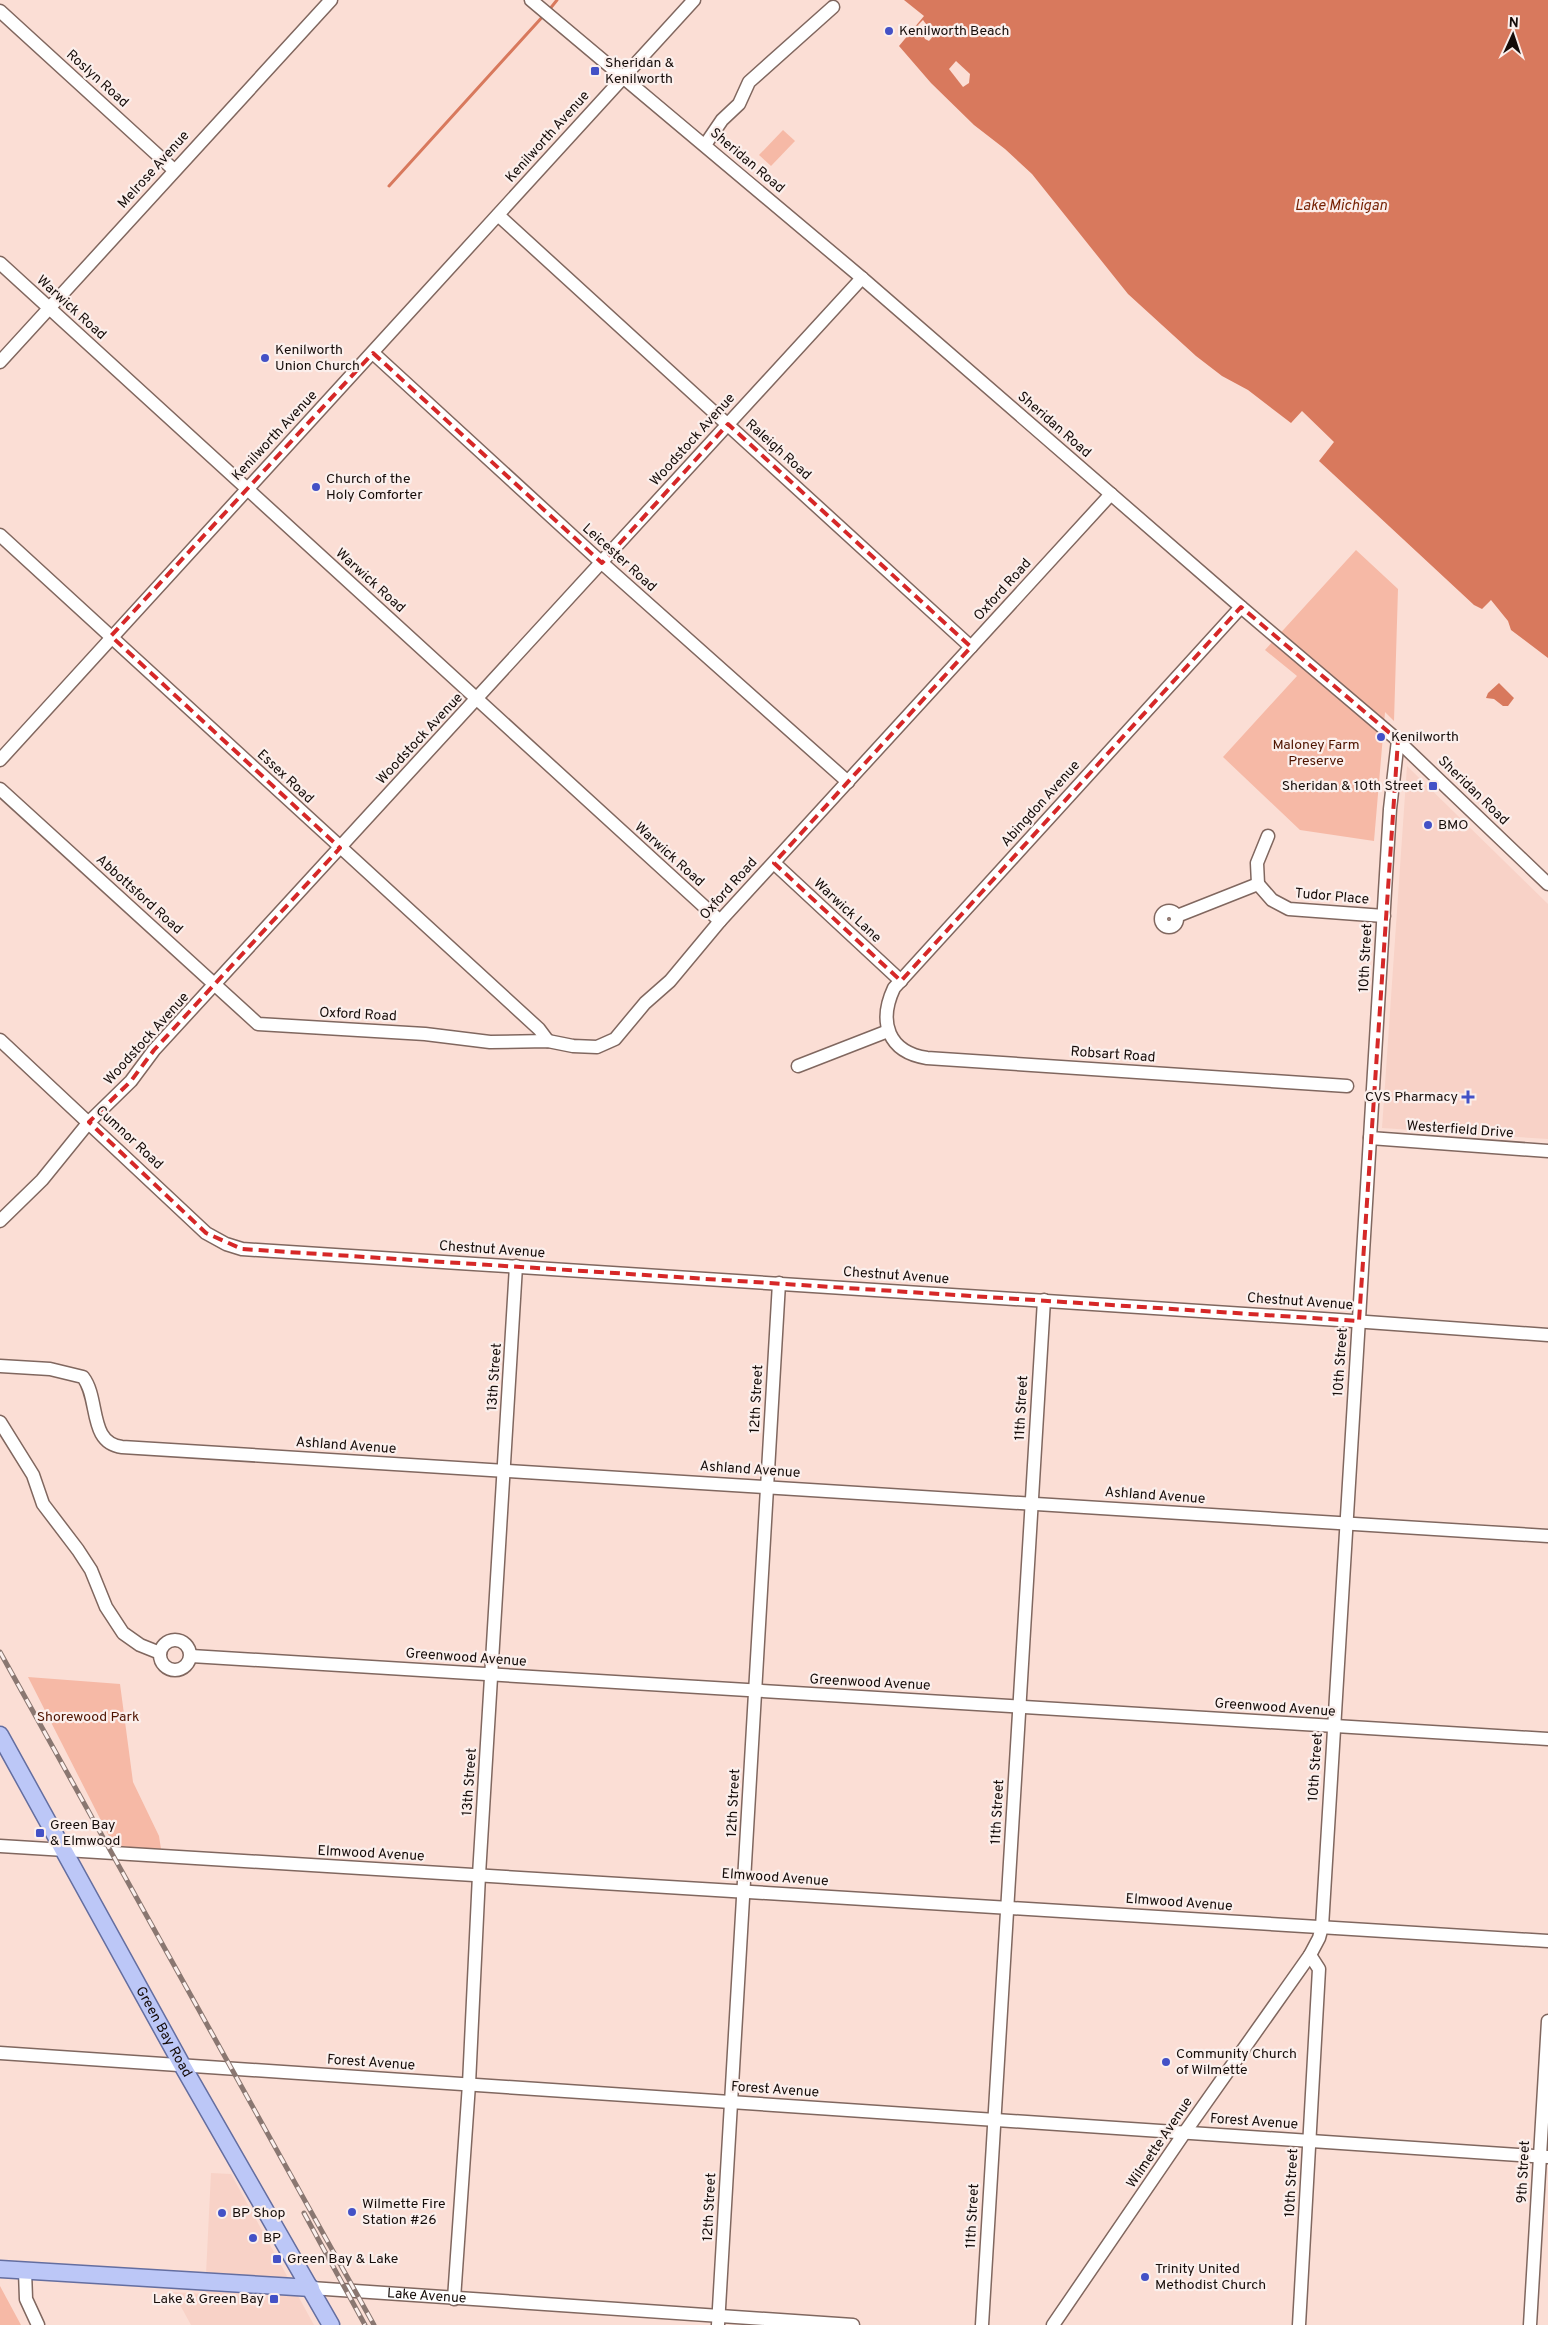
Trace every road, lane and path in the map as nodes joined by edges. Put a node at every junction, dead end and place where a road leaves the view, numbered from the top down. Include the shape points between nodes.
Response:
1 (331, 0) edge
2 (694, 0) edge
3 (532, 1) edge
4 (833, 7) dead end
5 (0, 11) edge
6 (623, 76) junction
7 (705, 145) junction
8 (174, 170) junction
9 (498, 215) junction
10 (0, 263) edge
11 (862, 278) junction
12 (49, 308) junction
13 (373, 353) junction
14 (0, 362) edge
15 (728, 424) junction
16 (246, 489) junction
17 (1111, 494) junction
18 (0, 535) edge
19 (602, 563) junction
20 (1241, 607) junction
21 (111, 636) junction
22 (972, 647) junction
23 (477, 700) junction
24 (1398, 740) junction
25 (0, 760) edge
26 (848, 782) junction
27 (0, 789) edge
28 (1268, 836) dead end
29 (340, 848) junction
30 (774, 863) junction
31 (1258, 884) junction
32 (1548, 884) edge
33 (1176, 916) dead end
34 (1384, 916) junction
35 (720, 921) junction
36 (900, 981) junction
37 (215, 984) junction
38 (258, 1024) joint
39 (888, 1031) junction
40 (0, 1040) edge
41 (548, 1041) junction
42 (798, 1066) dead end
43 (1347, 1086) dead end
44 (89, 1122) junction
45 (1370, 1138) junction
46 (1548, 1151) edge
47 (0, 1221) edge
48 (242, 1249) joint
49 (516, 1266) junction
50 (779, 1283) junction
51 (1044, 1300) junction
52 (1359, 1321) junction
53 (1548, 1335) edge
54 (0, 1366) edge
55 (0, 1422) edge
56 (504, 1470) junction
57 (767, 1486) junction
58 (1032, 1503) junction
59 (1346, 1523) junction
60 (1548, 1536) edge
61 (160, 1653) junction
62 (191, 1656) junction
63 (492, 1674) junction
64 (755, 1691) junction
65 (1019, 1707) junction
66 (1334, 1726) junction
67 (0, 1735) edge
68 (1548, 1739) edge
69 (0, 1846) edge
70 (63, 1850) junction
71 (479, 1875) junction
72 (744, 1892) junction
73 (1007, 1908) junction
74 (1322, 1927) junction
75 (1548, 1941) edge
76 (1310, 1955) junction
77 (1548, 2021) edge
78 (0, 2053) edge
79 (182, 2065) junction
80 (468, 2084) junction
81 (731, 2102) junction
82 (994, 2120) junction
83 (1185, 2132) junction
84 (1310, 2141) junction
85 (1544, 2156) edge
86 (0, 2269) edge
87 (25, 2271) junction
88 (311, 2288) junction
89 (454, 2299) junction
90 (719, 2321) edge
91 (38, 2325) edge
92 (331, 2325) edge
93 (853, 2325) edge
94 (982, 2325) edge
95 (1053, 2325) edge
96 (1299, 2325) edge
97 (1530, 2325) edge

1 - 8 street, Melrose Avenue
2 - 6 street, Kenilworth Avenue
3 - 6 street, Sheridan Road
4 - 7 street via 749,82 739,104 722,120
5 - 8 street, Roslyn Road
6 - 7 street, Sheridan Road
6 - 9 street, Kenilworth Avenue
7 - 11 street, Sheridan Road
8 - 12 street, Melrose Avenue
9 - 13 street, Kenilworth Avenue
9 - 15 street, Raleigh Road
10 - 12 street, Warwick Road
11 - 15 street, Woodstock Avenue
11 - 17 street, Sheridan Road
12 - 14 street, Melrose Avenue
12 - 16 street, Warwick Road
13 - 16 street, Kenilworth Avenue
13 - 19 street, Leicester Road
15 - 19 street, Woodstock Avenue
15 - 22 street, Raleigh Road
16 - 21 street, Kenilworth Avenue
16 - 23 street, Warwick Road
17 - 20 street, Sheridan Road
17 - 22 street, Oxford Road
18 - 21 street, Essex Road
19 - 23 street, Woodstock Avenue
19 - 26 street, Leicester Road
20 - 24 street, Sheridan Road
20 - 36 street, Abingdon Avenue
21 - 25 street, Kenilworth Avenue
21 - 29 street, Essex Road
22 - 26 street, Oxford Road
23 - 29 street, Woodstock Avenue
23 - 35 street, Warwick Road
24 - 32 street, Sheridan Road
24 - 34 street, 10th Street via 1390,809
26 - 30 street, Oxford Road
27 - 37 street, Abbottsford Road
28 - 31 street via 1257,863
29 - 37 street, Woodstock Avenue
29 - 41 street, Essex Road
30 - 35 street, Oxford Road
30 - 36 street, Warwick Lane
31 - 33 street
31 - 34 street, Tudor Place via 1272,900 1289,909
34 - 45 street, 10th Street
35 - 41 street, Oxford Road via 615,1040 604,1046 586,1048
36 - 39 street, Abingdon Avenue via 887,1005
37 - 38 street, Abbottsford Road
37 - 44 street, Woodstock Avenue via 154,1050 131,1081
38 - 41 street, Oxford Road via 425,1034 490,1042
39 - 42 street
39 - 43 street, Robsart Road via 906,1052 927,1058
40 - 44 street, Cumnor Road
44 - 47 street, Woodstock Avenue via 42,1180
44 - 48 street, Cumnor Road via 206,1233
45 - 46 street, Westerfield Drive
45 - 52 street, 10th Street
48 - 49 street, Chestnut Avenue
49 - 50 street, Chestnut Avenue
49 - 56 street, 13th Street
50 - 51 street, Chestnut Avenue
50 - 57 street, 12th Street
51 - 52 street, Chestnut Avenue
51 - 58 street, 11th Street
52 - 53 street, Chestnut Avenue
52 - 59 street, 10th Street
54 - 56 street, Ashland Avenue via 50,1369 83,1377 91,1392 101,1435 112,1446
55 - 61 street via 33,1475 43,1504 82,1557 106,1607 123,1633
56 - 57 street, Ashland Avenue
56 - 63 street, 13th Street
57 - 58 street, Ashland Avenue
57 - 64 street, 12th Street
58 - 59 street, Ashland Avenue
58 - 65 street, 11th Street
59 - 60 street, Ashland Avenue
59 - 66 street, 10th Street
61 - 62 street via 169,1640 180,1640 188,1646
61 - 62 street via 165,1666 174,1670 187,1665
62 - 63 street, Greenwood Avenue
63 - 64 street, Greenwood Avenue
63 - 71 street, 13th Street
64 - 65 street, Greenwood Avenue
64 - 72 street, 12th Street
65 - 66 street, Greenwood Avenue
65 - 73 street, 11th Street
66 - 68 street, Greenwood Avenue
66 - 74 street, 10th Street
67 - 70 main road, Green Bay Road
69 - 70 street, Elmwood Avenue
70 - 71 street, Elmwood Avenue
70 - 79 main road, Green Bay Road
71 - 72 street, Elmwood Avenue
71 - 80 street, 13th Street
72 - 73 street, Elmwood Avenue
72 - 81 street, 12th Street
73 - 74 street, Elmwood Avenue
73 - 82 street, 11th Street
74 - 75 street, Elmwood Avenue
74 - 76 street, Wilmette Avenue
76 - 83 street, Wilmette Avenue
76 - 84 street, 10th Street via 1319,1969
77 - 85 street, 9th Street
78 - 79 street, Forest Avenue
79 - 80 street, Forest Avenue
79 - 88 main road, Green Bay Road
80 - 81 street, Forest Avenue
80 - 89 street, 13th Street
81 - 82 street, Forest Avenue
81 - 90 street, 12th Street
82 - 83 street, Forest Avenue
82 - 94 street, 11th Street
83 - 84 street, Forest Avenue
83 - 95 street, Wilmette Avenue
84 - 85 street, Forest Avenue
84 - 96 street, 10th Street
85 - 97 street, 9th Street
86 - 87 main road, Lake Avenue
87 - 88 main road, Lake Avenue
87 - 91 street via 26,2299
88 - 89 street, Lake Avenue
88 - 92 main road, Green Bay Road
89 - 90 street, Lake Avenue
90 - 93 street, Lake Avenue

